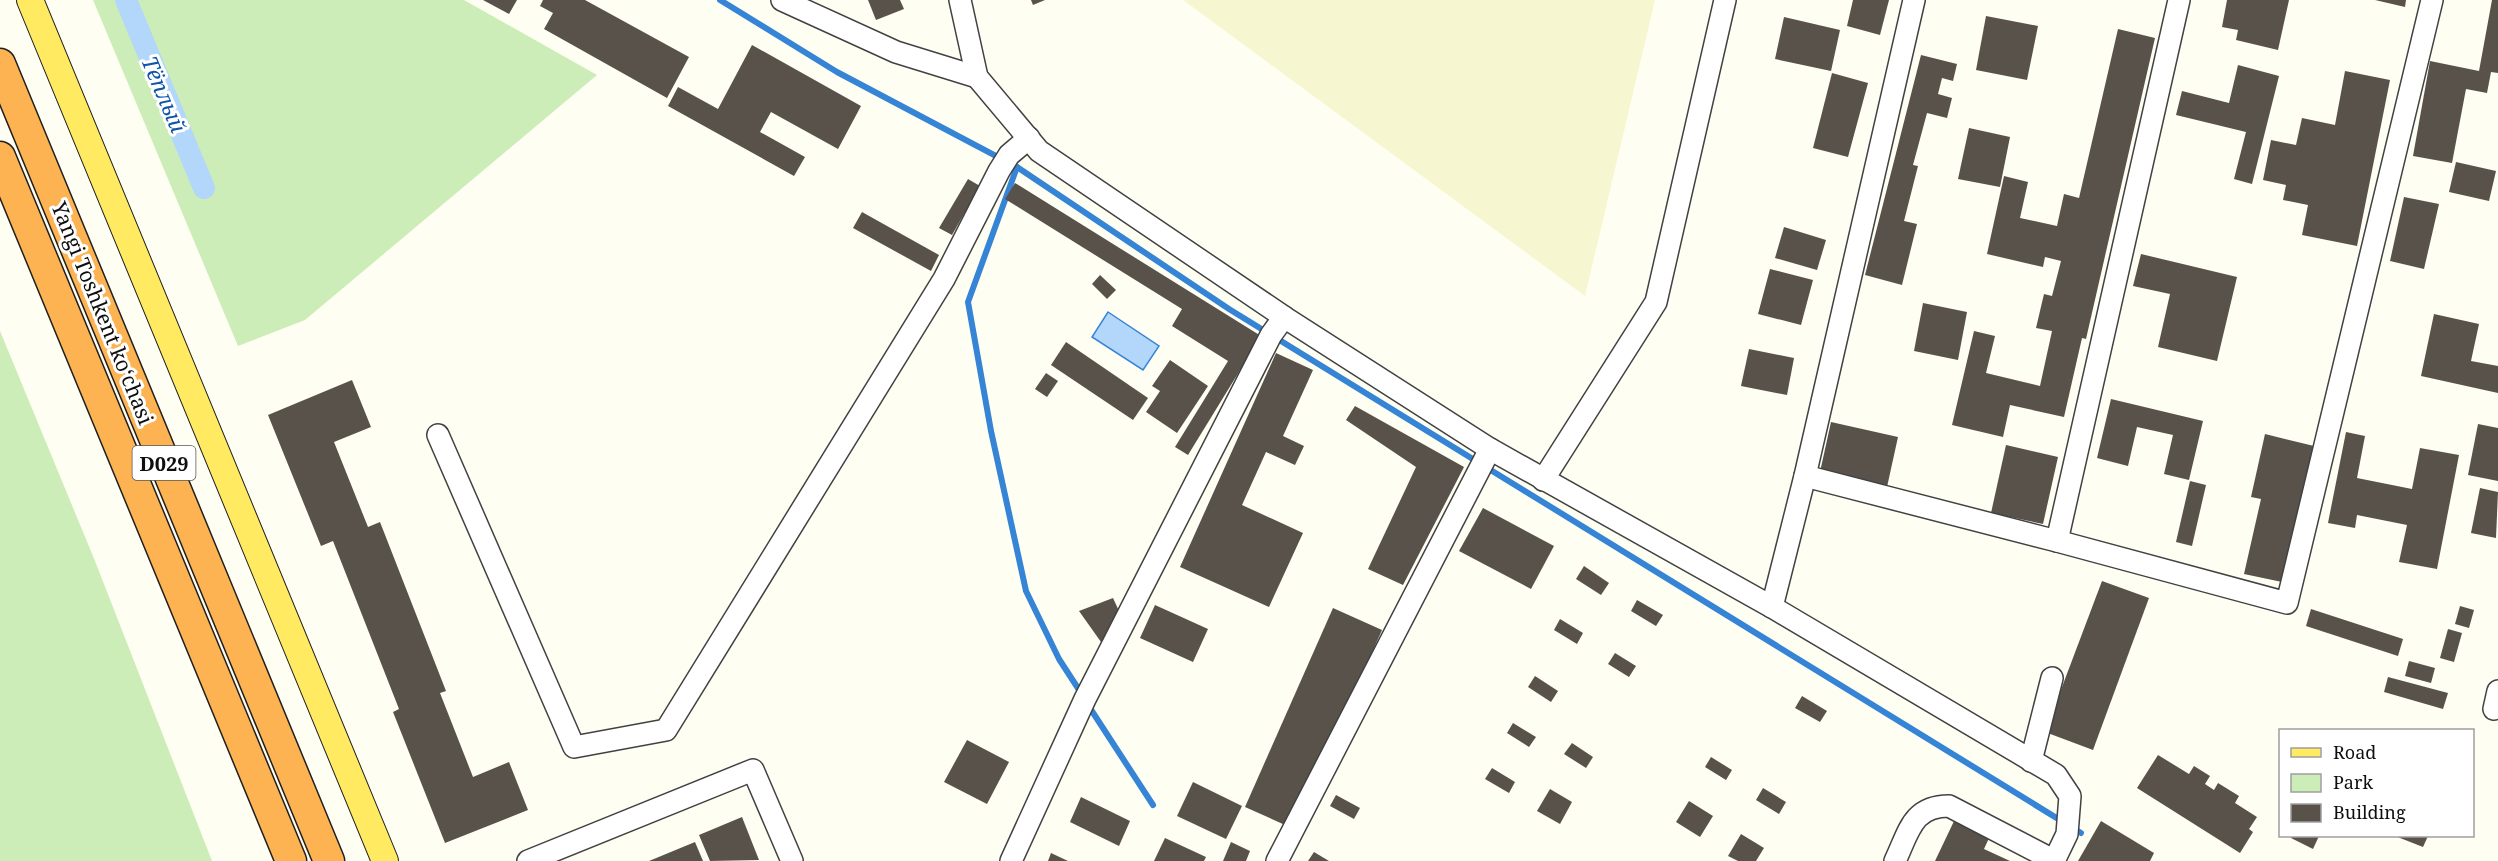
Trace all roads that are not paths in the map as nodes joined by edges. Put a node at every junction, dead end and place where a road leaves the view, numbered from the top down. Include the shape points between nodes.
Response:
1 (30, 0) edge
2 (782, 0) edge
3 (960, 0) edge
4 (1725, 0) edge
5 (1914, 0) edge
6 (2179, 0) edge
7 (2432, 0) edge
8 (0, 64) edge
9 (977, 77) junction
10 (1029, 138) junction
11 (0, 157) edge
12 (1284, 317) junction
13 (438, 435) dead end
14 (1484, 461) junction
15 (1805, 476) junction
16 (1543, 480) junction
17 (2057, 541) junction
18 (1772, 608) junction
19 (2052, 678) dead end
20 (2031, 760) junction
21 (291, 861) edge
22 (329, 861) edge
23 (385, 861) edge
24 (528, 861) edge
25 (792, 861) edge
26 (1011, 861) edge
27 (1277, 861) edge
28 (1895, 861) edge
29 (2054, 861) edge

1 - 23 main road
2 - 9 street via 896,52
3 - 9 street
4 - 16 street via 1656,302
5 - 15 street
6 - 17 street
7 - 17 street via 2287,603
8 - 22 highway, Yangi Toshkent ko‘chasi / D029
9 - 10 street
10 - 12 street via 1039,151
10 - 13 street via 1004,163 944,279 666,730 574,747
11 - 21 highway, Yangi Toshkent ko‘chasi / D029
12 - 14 street
12 - 26 street via 1271,335 1085,699
14 - 16 street
14 - 27 street
15 - 17 street
15 - 18 street
16 - 18 street
18 - 20 street
19 - 20 street
20 - 29 street via 2056,775 2070,796 2067,834
24 - 25 street via 753,770
28 - 29 street via 1917,815 1934,806 1949,806

